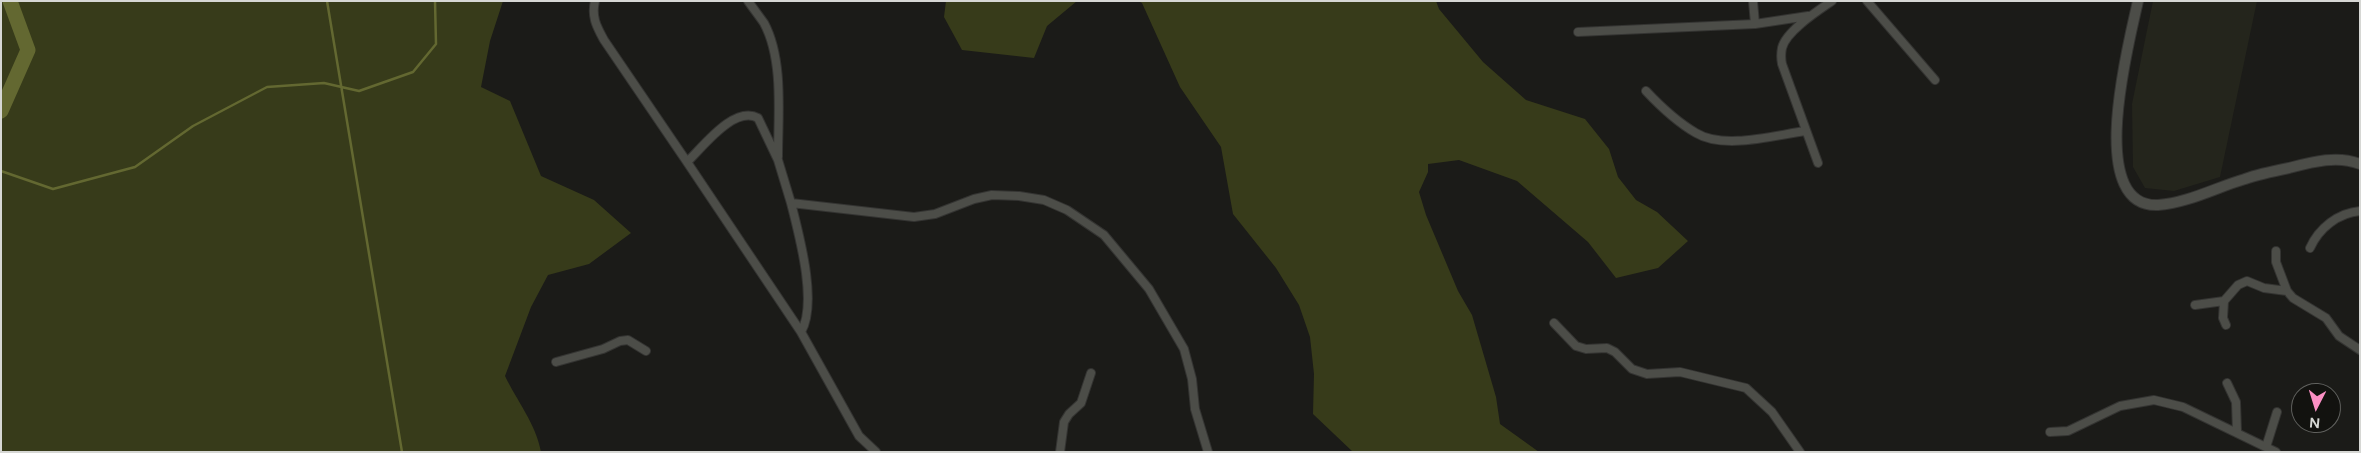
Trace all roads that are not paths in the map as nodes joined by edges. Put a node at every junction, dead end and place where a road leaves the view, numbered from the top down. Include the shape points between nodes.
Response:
1 (596, 1) edge
2 (748, 1) edge
3 (1753, 1) edge
4 (1832, 1) edge
5 (1867, 1) edge
6 (2138, 1) edge
7 (1808, 16) junction
8 (1755, 24) junction
9 (1578, 32) dead end
10 (1935, 80) dead end
11 (1646, 91) dead end
12 (1806, 131) junction
13 (778, 160) junction
14 (687, 162) junction
15 (1818, 163) dead end
16 (2360, 164) edge
17 (791, 203) junction
18 (2360, 211) edge
19 (2310, 248) dead end
20 (2276, 250) dead end
21 (2287, 290) junction
22 (2224, 301) junction
23 (2195, 304) dead end
24 (1554, 323) dead end
25 (2226, 325) dead end
26 (801, 332) junction
27 (2360, 350) edge
28 (646, 351) dead end
29 (556, 362) dead end
30 (1090, 373) dead end
31 (2227, 384) dead end
32 (2277, 412) dead end
33 (2050, 432) dead end
34 (2237, 432) junction
35 (2266, 447) junction
36 (876, 452) edge
37 (1060, 452) edge
38 (1208, 452) edge
39 (1800, 452) edge
40 (2276, 452) edge

1 - 14 street via 594,20 604,40
2 - 13 street via 764,24 772,47 778,98
3 - 8 street
4 - 7 street
5 - 10 street
6 - 16 street via 2121,84 2116,143 2118,170 2136,199 2156,205 2171,202 2245,178 2327,160
7 - 8 street
7 - 12 street via 1782,45 1781,54
8 - 9 street
11 - 12 street via 1671,116 1698,134 1718,140
12 - 15 street
13 - 14 street via 758,118 748,114 728,122
13 - 17 street
14 - 26 street
17 - 26 street via 806,270 807,312
17 - 38 street via 914,217 935,214 983,197 1019,196 1044,200 1067,210 1104,235 1150,289 1184,349 1195,409
18 - 19 street via 2330,222 2314,238
20 - 21 street via 2276,262
21 - 22 street via 2264,288 2248,281 2238,285
21 - 27 street via 2293,298 2326,318 2339,336
22 - 23 street
22 - 25 street
24 - 39 street via 1576,346 1607,348 1632,369 1647,374 1680,372 1746,388 1772,412
26 - 36 street via 859,436
28 - 29 street via 628,340
30 - 37 street via 1080,403 1064,422
31 - 34 street via 2236,402
32 - 35 street
33 - 34 street via 2068,431 2120,406 2154,400 2183,407 2211,423
34 - 35 street
35 - 40 street

